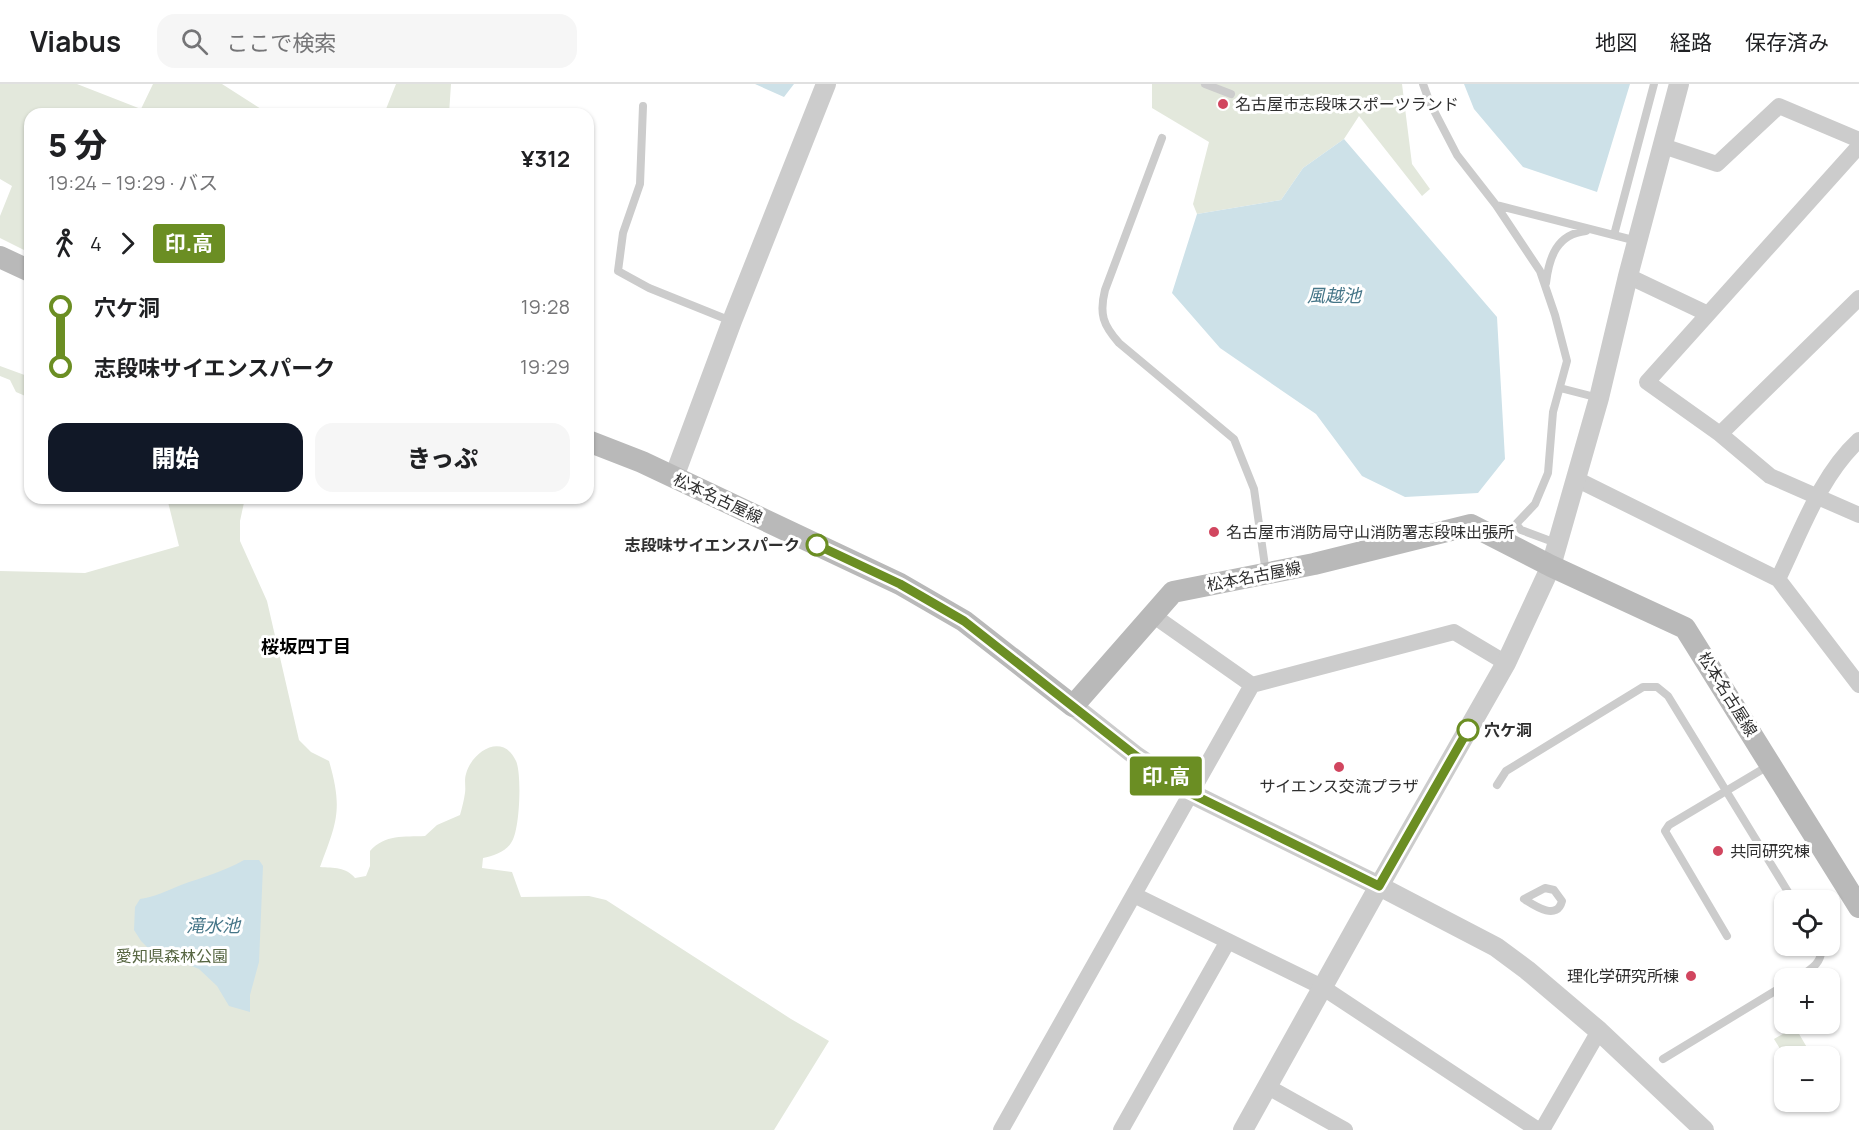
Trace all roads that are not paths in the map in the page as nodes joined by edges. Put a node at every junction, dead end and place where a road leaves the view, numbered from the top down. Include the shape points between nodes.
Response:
1 (826, 84) edge
2 (1205, 84) edge
3 (1423, 84) edge
4 (1654, 84) edge
5 (1679, 84) edge
6 (1231, 94) dead end
7 (643, 105) dead end
8 (1162, 138) dead end
9 (1859, 140) edge
10 (1663, 146) junction
11 (1859, 146) edge
12 (1496, 206) junction
13 (1594, 230) junction
14 (1614, 235) junction
15 (1637, 242) junction
16 (0, 257) edge
17 (24, 268) edge
18 (1628, 276) junction
19 (1545, 287) junction
20 (1859, 298) edge
21 (1708, 314) junction
22 (732, 321) junction
23 (1560, 388) junction
24 (1599, 398) junction
25 (1720, 435) junction
26 (1859, 440) edge
27 (594, 444) edge
28 (674, 477) junction
29 (1576, 478) junction
30 (1817, 498) junction
31 (1859, 515) edge
32 (1557, 543) junction
33 (1551, 566) junction
34 (1266, 573) junction
35 (1778, 579) junction
36 (1154, 616) junction
37 (1506, 663) junction
38 (1252, 685) junction
39 (1859, 685) edge
40 (1072, 706) junction
41 (1771, 764) junction
42 (1497, 786) dead end
43 (1726, 791) junction
44 (1190, 793) junction
45 (1379, 886) junction
46 (1787, 890) edge
47 (1134, 895) junction
48 (1859, 907) edge
49 (1727, 936) dead end
50 (1228, 941) junction
51 (1821, 956) edge
52 (1811, 968) edge
53 (1322, 987) junction
54 (1774, 993) edge
55 (1599, 1031) junction
56 (1664, 1059) dead end
57 (1268, 1087) junction
58 (1001, 1130) edge
59 (1121, 1130) edge
60 (1243, 1130) edge
61 (1345, 1130) edge
62 (1540, 1130) edge
63 (1704, 1130) edge

1 - 22 street
2 - 6 lane
3 - 12 lane via 1457,155
4 - 14 lane
5 - 10 street
7 - 22 lane via 640,184 623,233 618,271 649,288
8 - 34 lane via 1105,290 1101,317 1119,343 1234,439 1254,489
9 - 10 street via 1779,106 1717,164
10 - 15 street
11 - 21 street
12 - 13 lane
12 - 19 lane via 1540,271
13 - 14 lane
13 - 19 lane via 1563,238 1549,261
14 - 15 lane
15 - 18 street
16 - 17 main road
18 - 21 street
18 - 24 street
19 - 23 lane via 1567,361
20 - 25 street
21 - 25 street via 1647,381
22 - 28 street
23 - 24 lane
23 - 32 lane via 1553,412 1548,472 1535,504 1516,524 1521,530
24 - 29 street
25 - 30 street via 1770,476
26 - 30 street via 1842,455
27 - 28 main road, 松本名古屋線
28 - 40 main road, 松本名古屋線 via 917,593 964,621
29 - 32 street
29 - 35 street
30 - 31 street
30 - 35 street
32 - 33 street
33 - 34 main road, 松本名古屋線 via 1472,525
33 - 37 street
33 - 41 main road, 松本名古屋線 via 1685,628
34 - 36 main road, 松本名古屋線 via 1173,592
35 - 39 street
36 - 38 street
36 - 40 main road, 松本名古屋線
37 - 38 street via 1454,632
37 - 45 street
38 - 44 street
40 - 44 street
41 - 43 lane
41 - 48 main road, 松本名古屋線
42 - 43 lane via 1506,771 1649,686 1668,696
43 - 46 lane
43 - 49 lane via 1665,831
44 - 45 street
44 - 47 street
45 - 53 street
45 - 55 street via 1496,947
47 - 50 street
47 - 58 street
50 - 53 street
50 - 59 street
51 - 52 lane
53 - 57 street
53 - 62 street
54 - 56 lane
55 - 62 street
55 - 63 street
57 - 60 street
57 - 61 street

